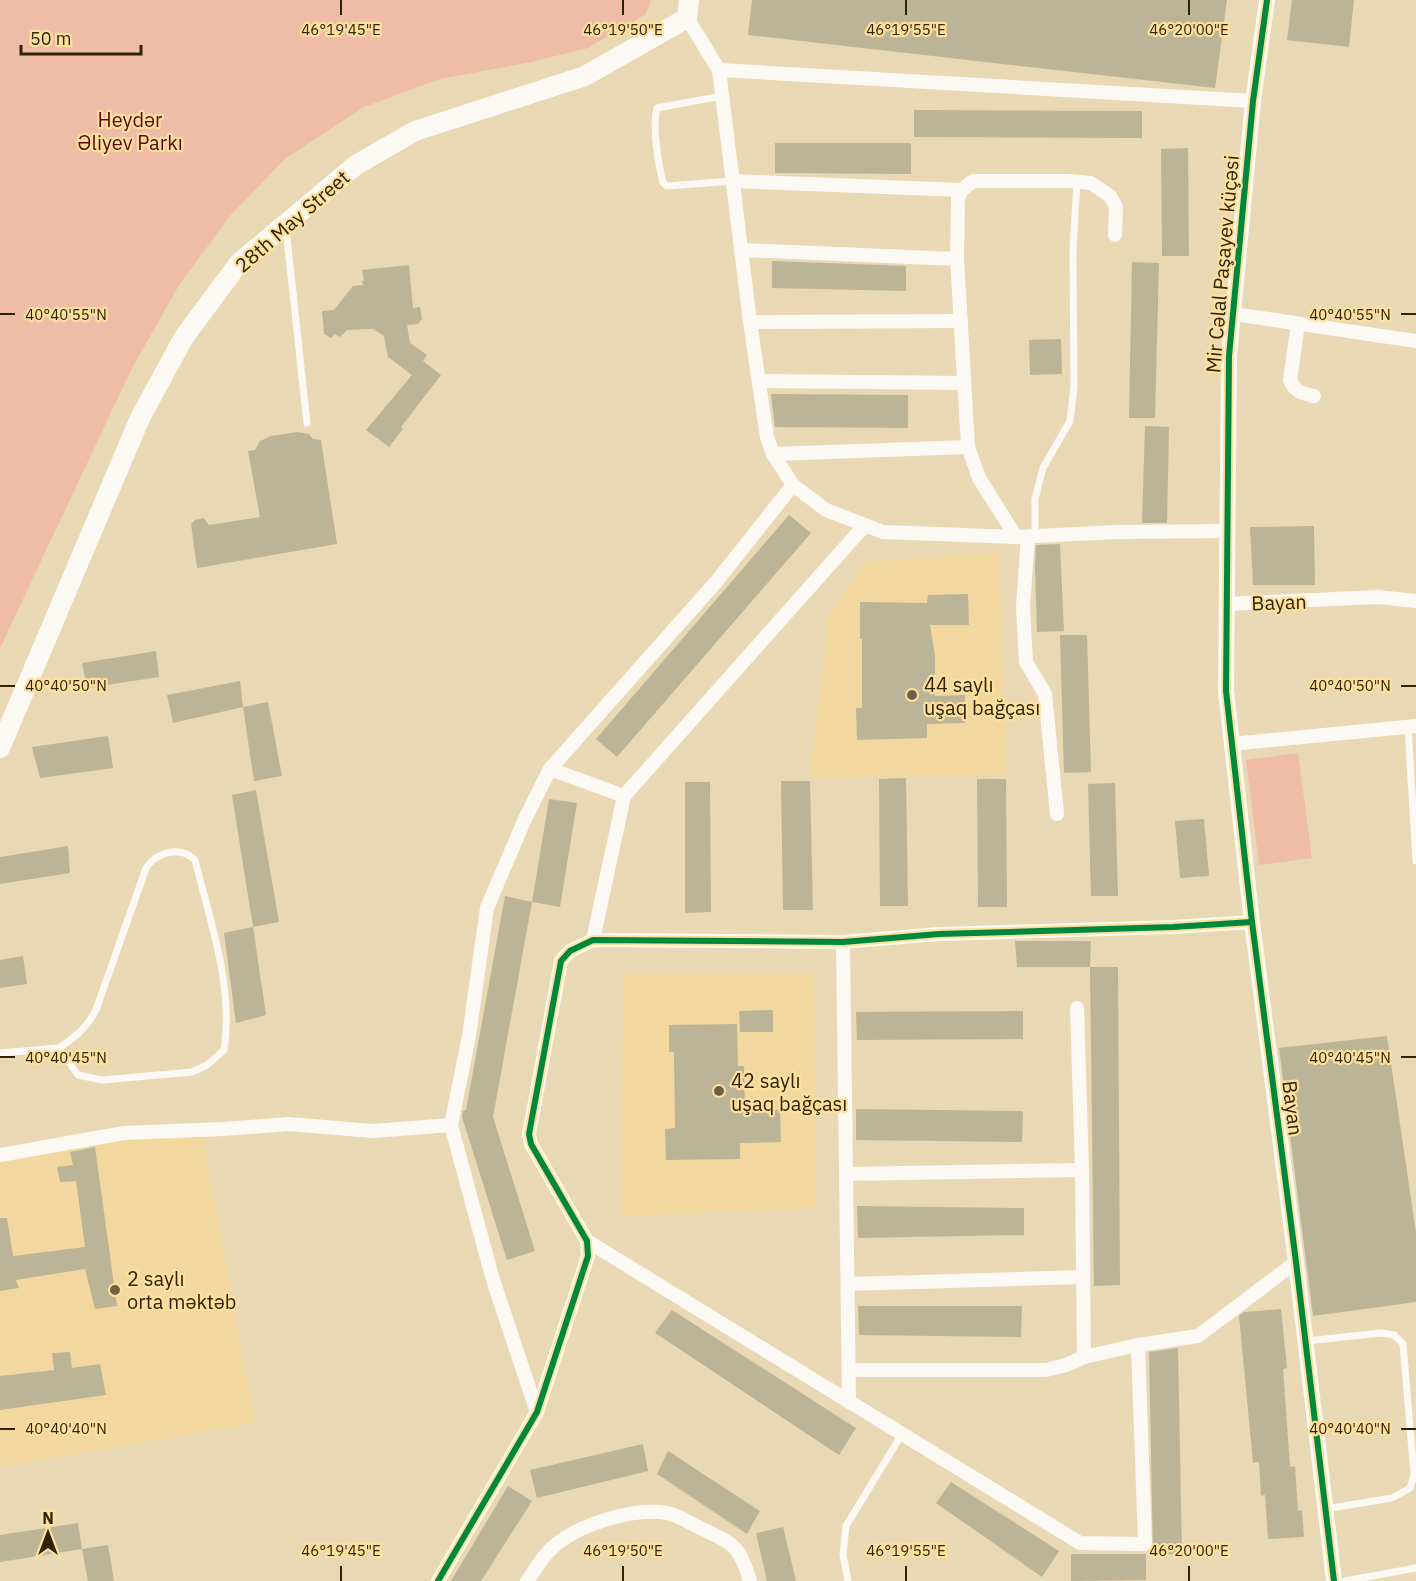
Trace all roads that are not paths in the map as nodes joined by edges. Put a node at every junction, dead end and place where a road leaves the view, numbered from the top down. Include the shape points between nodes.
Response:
1 (1266, 0) edge
2 (688, 9) edge
3 (719, 70) junction
4 (722, 96) junction
5 (1253, 101) junction
6 (733, 181) junction
7 (1077, 181) junction
8 (962, 190) junction
9 (286, 223) junction
10 (1115, 235) dead end
11 (742, 250) junction
12 (957, 259) junction
13 (1234, 314) junction
14 (961, 321) junction
15 (750, 322) junction
16 (1298, 324) junction
17 (1416, 342) edge
18 (759, 381) junction
19 (964, 383) junction
20 (1314, 396) dead end
21 (307, 423) dead end
22 (968, 447) junction
23 (773, 454) junction
24 (792, 485) junction
25 (865, 525) junction
26 (1227, 531) junction
27 (1026, 537) junction
28 (1416, 601) edge
29 (1226, 604) junction
30 (1412, 727) edge
31 (1232, 744) junction
32 (0, 748) edge
33 (550, 769) junction
34 (624, 796) junction
35 (1057, 814) dead end
36 (1416, 861) edge
37 (1252, 922) junction
38 (593, 940) junction
39 (843, 942) junction
40 (1077, 1008) dead end
41 (59, 1048) junction
42 (0, 1053) edge
43 (451, 1125) junction
44 (0, 1155) edge
45 (1082, 1170) junction
46 (846, 1173) junction
47 (587, 1241) junction
48 (1296, 1262) junction
49 (1083, 1277) junction
50 (848, 1284) junction
51 (1305, 1341) junction
52 (1138, 1345) junction
53 (1084, 1357) junction
54 (849, 1370) junction
55 (849, 1402) junction
56 (537, 1412) junction
57 (903, 1434) junction
58 (1325, 1509) junction
59 (1416, 1568) edge
60 (438, 1581) edge
61 (527, 1581) edge
62 (750, 1581) edge
63 (848, 1581) edge
64 (1334, 1581) edge
65 (1345, 1581) edge

1 - 5 street, Mir Cəlal Paşayev küçəsi
2 - 3 street
2 - 9 main road, 28th May Street via 585,76 415,131 356,165
3 - 4 street
3 - 5 street
4 - 6 street
4 - 6 lane via 657,108 660,166 667,186
5 - 13 street, Mir Cəlal Paşayev küçəsi
6 - 8 street
6 - 11 street
7 - 8 street via 973,181
7 - 10 street via 1091,183 1110,196 1116,207
7 - 27 lane via 1074,387 1070,421 1043,468
8 - 12 street via 958,198
9 - 21 lane
9 - 32 main road, 28th May Street via 239,262 184,337 140,418
11 - 12 street
11 - 15 street
12 - 14 street
13 - 16 street
13 - 26 street, Mir Cəlal Paşayev küçəsi via 1229,356
14 - 15 street
14 - 19 street
15 - 18 street
16 - 17 street
16 - 20 street via 1290,380 1293,388
18 - 19 street
18 - 23 street
19 - 22 street
22 - 23 street
22 - 27 street via 979,478
23 - 24 street
24 - 25 street via 826,510
24 - 33 street via 716,582
25 - 27 street via 883,532
25 - 34 street
26 - 27 street
26 - 29 street, Mir Cəlal Paşayev küçəsi
27 - 35 street via 1026,662 1046,694
28 - 29 street, Bayan via 1378,597
29 - 31 street, Bayan via 1226,691
30 - 31 street
30 - 36 lane
31 - 37 street, Bayan
33 - 34 street
33 - 43 street via 488,908
34 - 38 street
37 - 39 street via 939,934
37 - 48 street, Bayan
38 - 39 street
38 - 47 street via 570,951 561,961 529,1124 531,1144
39 - 46 street
40 - 45 street
41 - 41 lane via 89,1024 96,1010 146,868 162,853 190,854 195,860 216,946 227,1012 224,1050 192,1072 102,1080 78,1075
41 - 42 lane
43 - 44 street via 373,1131 289,1124 124,1133
43 - 56 street via 493,1280
45 - 46 street
45 - 49 street
46 - 50 street
47 - 55 street
47 - 56 street via 588,1256
48 - 51 street, Bayan
48 - 52 street via 1198,1336
49 - 50 street
49 - 53 street
50 - 54 street
51 - 58 street, Bayan
51 - 58 lane via 1381,1333 1394,1335 1403,1344 1414,1475 1410,1488 1392,1498
52 - 53 street
52 - 57 street via 1145,1544 1080,1543
53 - 54 street via 1046,1370
54 - 55 street
55 - 57 street
56 - 60 street
57 - 63 lane via 846,1526 843,1555
58 - 64 street, Bayan
59 - 65 lane
61 - 62 street via 551,1549 566,1537 605,1519 651,1511 669,1513 735,1547

